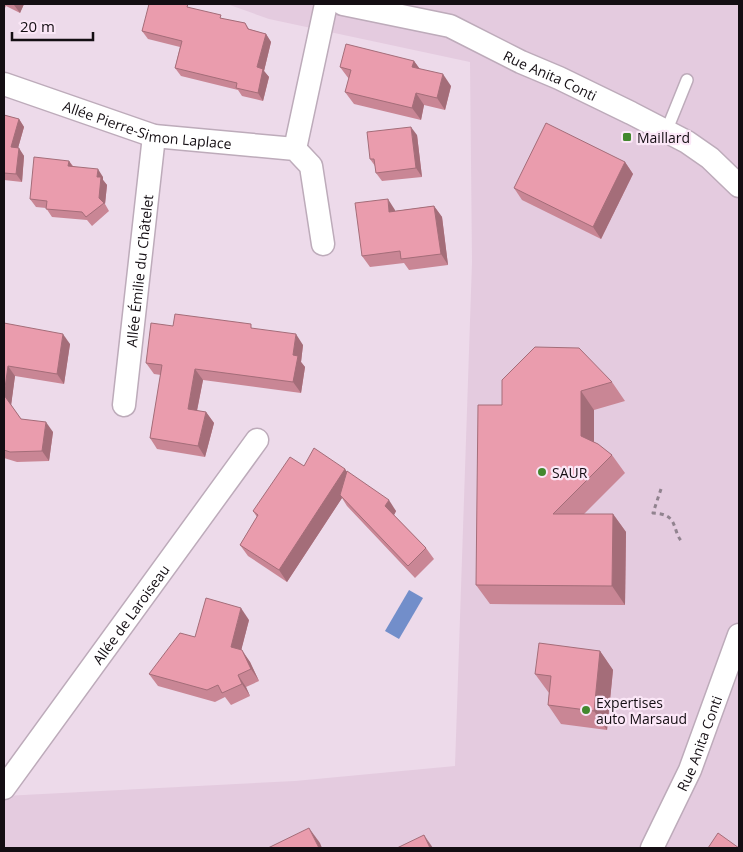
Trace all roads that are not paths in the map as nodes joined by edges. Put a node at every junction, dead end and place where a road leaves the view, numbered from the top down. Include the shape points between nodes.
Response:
1 (326, 4) edge
2 (343, 4) edge
3 (687, 80) dead end
4 (4, 84) edge
5 (666, 132) junction
6 (154, 136) junction
7 (295, 149) junction
8 (739, 186) edge
9 (323, 244) dead end
10 (124, 405) dead end
11 (256, 440) dead end
12 (739, 635) edge
13 (4, 788) edge
14 (652, 848) edge

1 - 7 street
2 - 5 street, Rue Anita Conti via 450,26
3 - 5 lane
4 - 6 street, Allée Pierre-Simon Laplace
5 - 8 street, Rue Anita Conti via 710,158
6 - 7 street, Allée Pierre-Simon Laplace
6 - 10 street, Allée Émilie du Châtelet
7 - 9 street via 311,166
11 - 13 street, Allée de Laroiseau
12 - 14 street, Rue Anita Conti via 690,770

